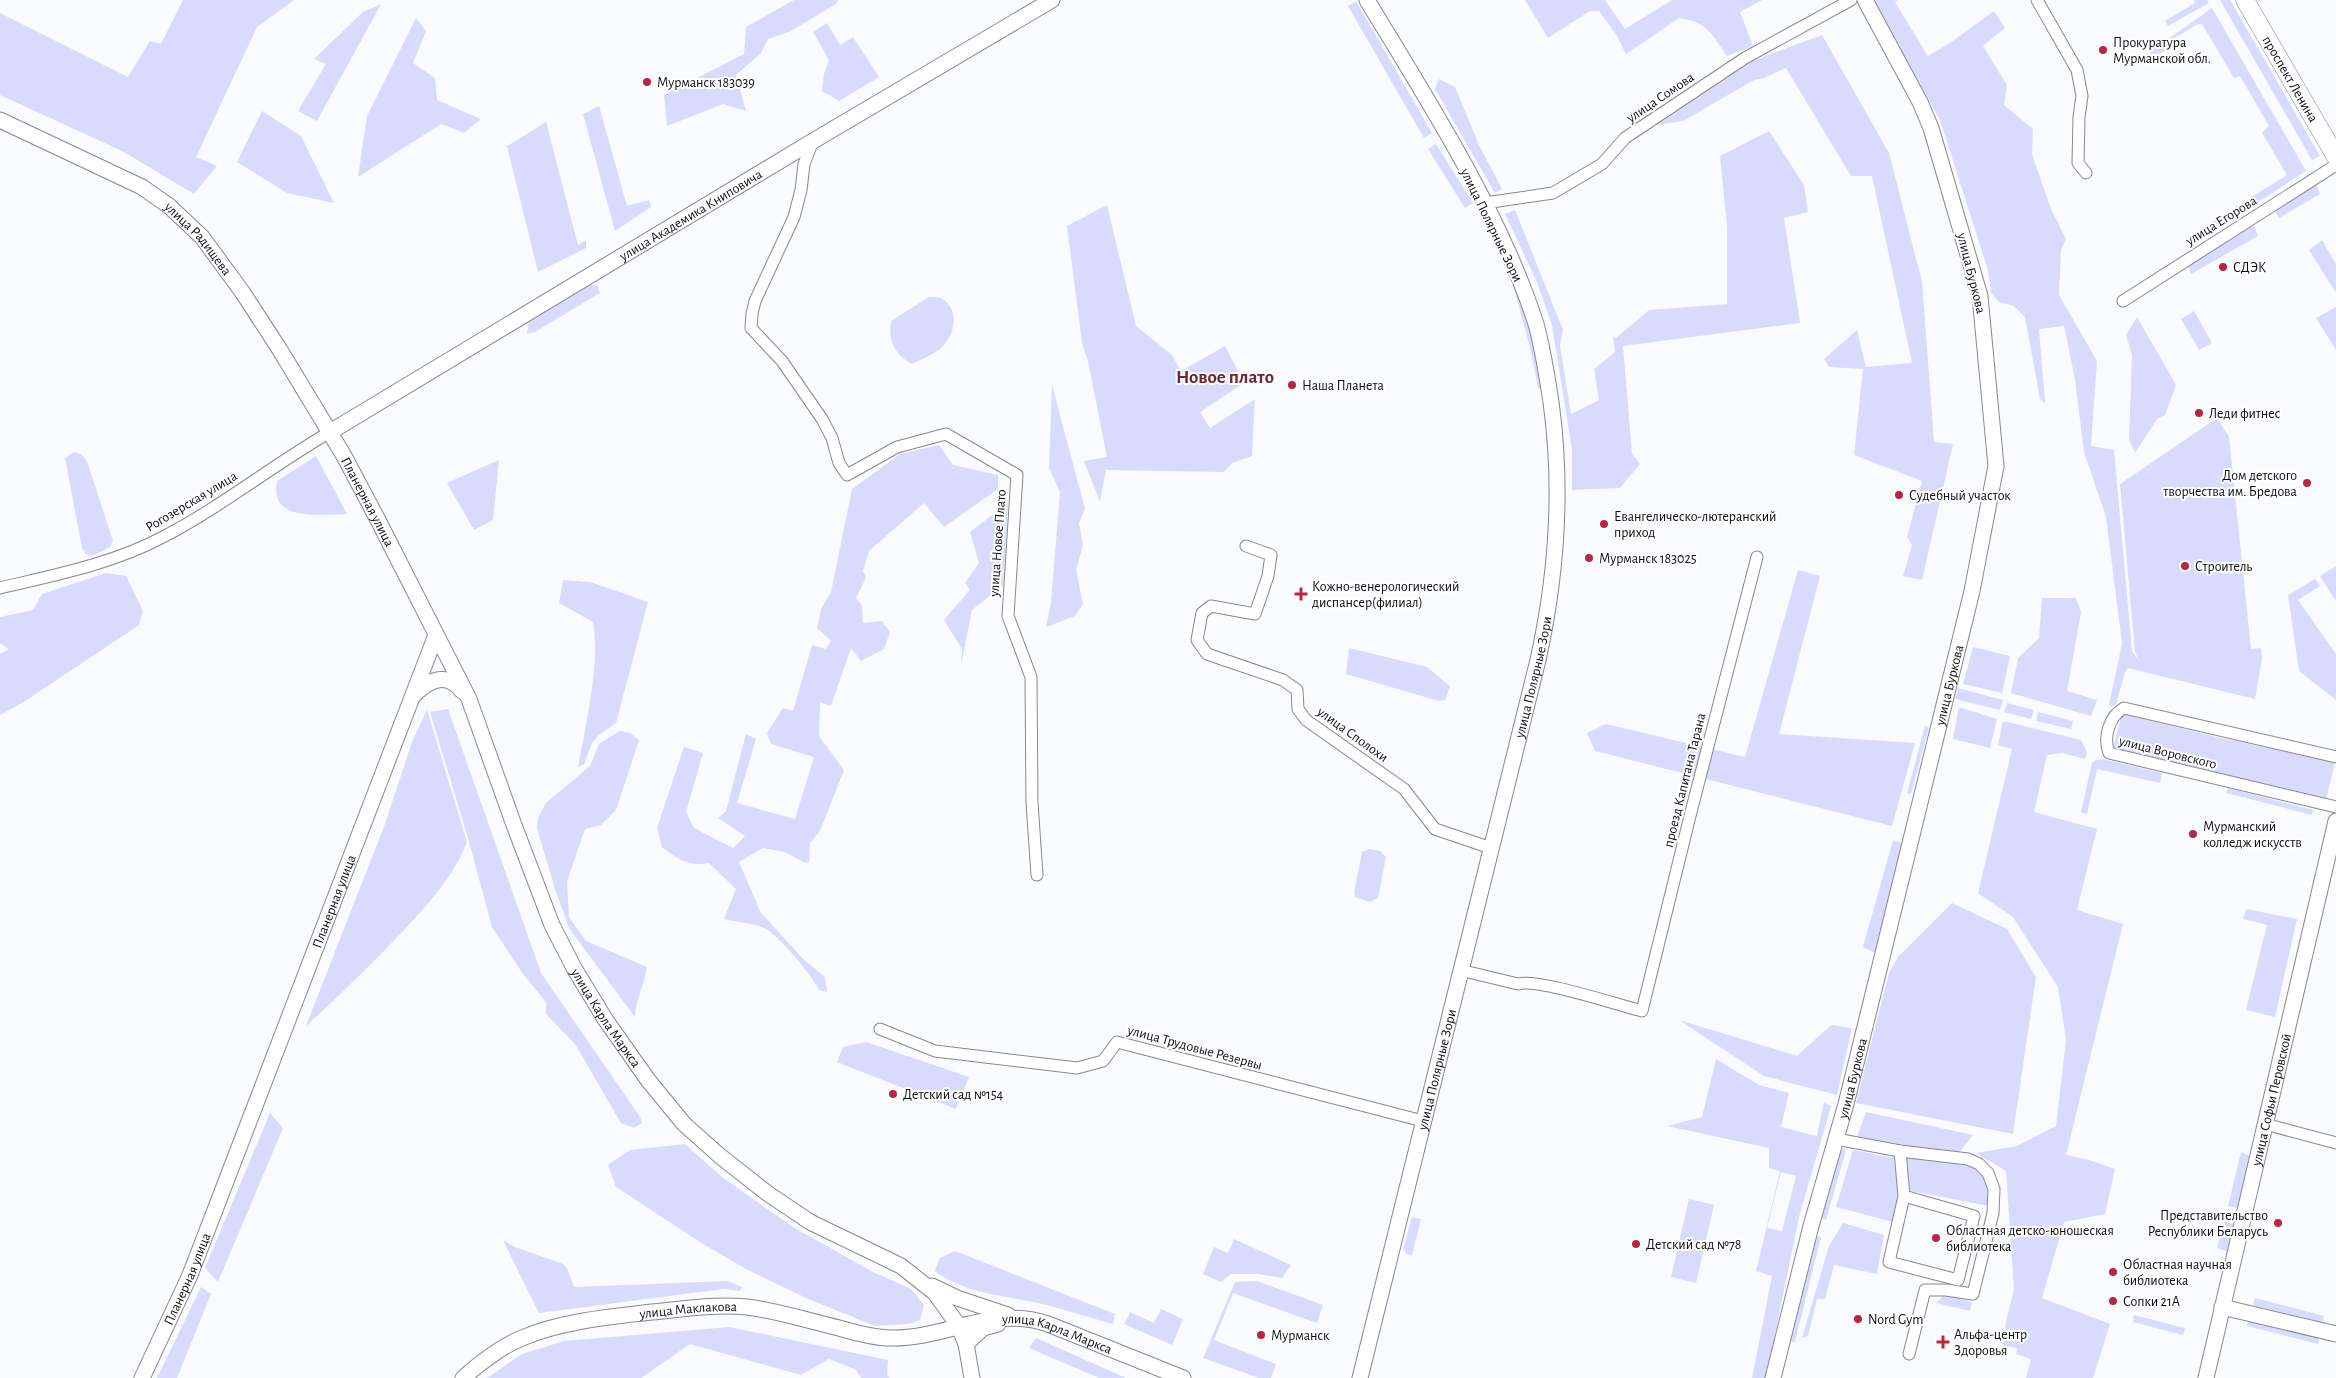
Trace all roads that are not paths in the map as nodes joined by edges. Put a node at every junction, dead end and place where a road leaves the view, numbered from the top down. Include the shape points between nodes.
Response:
1 (1052, 0) edge
2 (1368, 0) edge
3 (1851, 0) edge
4 (1865, 0) edge
5 (2037, 0) edge
6 (2245, 0) edge
7 (0, 120) edge
8 (813, 141) junction
9 (2336, 157) edge
10 (2336, 165) edge
11 (2086, 173) dead end
12 (1485, 203) junction
13 (2123, 301) dead end
14 (330, 432) junction
15 (1246, 546) dead end
16 (1757, 557) dead end
17 (0, 588) edge
18 (436, 635) junction
19 (457, 674) junction
20 (415, 691) junction
21 (469, 699) junction
22 (2336, 757) edge
23 (2336, 807) edge
24 (2336, 822) edge
25 (1491, 848) junction
26 (1037, 874) dead end
27 (1460, 970) junction
28 (880, 1029) dead end
29 (1423, 1121) junction
30 (2265, 1124) junction
31 (1836, 1139) junction
32 (2336, 1143) edge
33 (1900, 1152) junction
34 (1904, 1196) junction
35 (921, 1281) junction
36 (936, 1293) junction
37 (2222, 1307) junction
38 (1018, 1318) junction
39 (958, 1326) junction
40 (2336, 1334) edge
41 (921, 1336) junction
42 (966, 1344) junction
43 (1910, 1354) dead end
44 (142, 1378) edge
45 (463, 1378) edge
46 (972, 1378) edge
47 (1183, 1378) edge
48 (1360, 1378) edge
49 (1773, 1378) edge
50 (2206, 1378) edge

1 - 8 main road, улица Академика Книповича
2 - 12 main road, улица Полярные Зори
3 - 12 street, улица Сомова via 1745,58 1625,138 1602,164 1553,193
4 - 31 main road, улица Буркова via 1924,110 1970,260 1982,312 1996,466 1972,591
5 - 11 street via 2076,70 2082,96 2078,117 2078,163
6 - 9 main road, проспект Ленина
7 - 14 main road, улица Радищева via 142,187 169,206 202,237 248,301
8 - 14 main road, улица Академика Книповича
8 - 26 street, улица Новое Плато via 804,164 794,217 755,301 752,328 782,362 822,419 847,475 897,447 946,434 1017,475 1008,616 1031,677 1032,802
10 - 13 street, улица Егорова
12 - 25 main road, улица Полярные Зори via 1511,257 1541,344 1557,453 1557,546 1548,613
14 - 17 street, Рогозерская улица via 176,530 142,547 90,566
14 - 18 main road, Планерная улица
15 - 25 street, улица Сполохи via 1271,555 1263,593 1255,614 1212,606 1202,613 1197,640 1207,654 1283,680 1297,690 1298,709 1306,720 1404,789 1435,829
16 - 27 street, проезд Капитана Тарана via 1642,1011 1550,986 1526,981 1518,984
18 - 19 main road, улица Карла Маркса
18 - 20 main road, Планерная улица
19 - 20 main road via 449,668 439,668 425,674
19 - 21 main road, улица Карла Маркса
20 - 21 main road via 429,682 445,679 453,681
20 - 44 main road, Планерная улица via 190,1275
21 - 35 main road, улица Карла Маркса via 538,889 563,947 605,1019 648,1080 684,1124 767,1193 810,1222 900,1266
22 - 23 street, улица Воровского via 2124,708 2113,716 2105,743 2109,753
24 - 30 main road, улица Софьи Перовской
25 - 27 main road, улица Полярные Зори
27 - 29 main road, улица Полярные Зори
28 - 29 street, улица Трудовые Резервы via 935,1051 1077,1068 1103,1061 1117,1042
29 - 48 main road, улица Полярные Зори
30 - 32 street
30 - 37 main road, улица Софьи Перовской
31 - 33 street
31 - 49 main road, улица Буркова
33 - 34 street
33 - 43 street via 1979,1164 1988,1173 1994,1189 1993,1213 1973,1294 1925,1290
34 - 34 street via 1889,1262 1958,1280 1974,1216
35 - 36 main road
35 - 38 main road via 957,1298
36 - 39 main road
36 - 41 main road via 939,1319
37 - 40 main road
37 - 50 main road, улица Софьи Перовской
38 - 39 main road, улица Карла Маркса via 985,1319
38 - 42 main road via 984,1328
38 - 47 main road, улица Карла Маркса via 1048,1324
39 - 41 main road, улица Карла Маркса
39 - 42 main road
41 - 45 main road, улица Маклакова via 890,1338 867,1335 747,1307 701,1307 612,1317 548,1329 498,1351
42 - 46 main road

